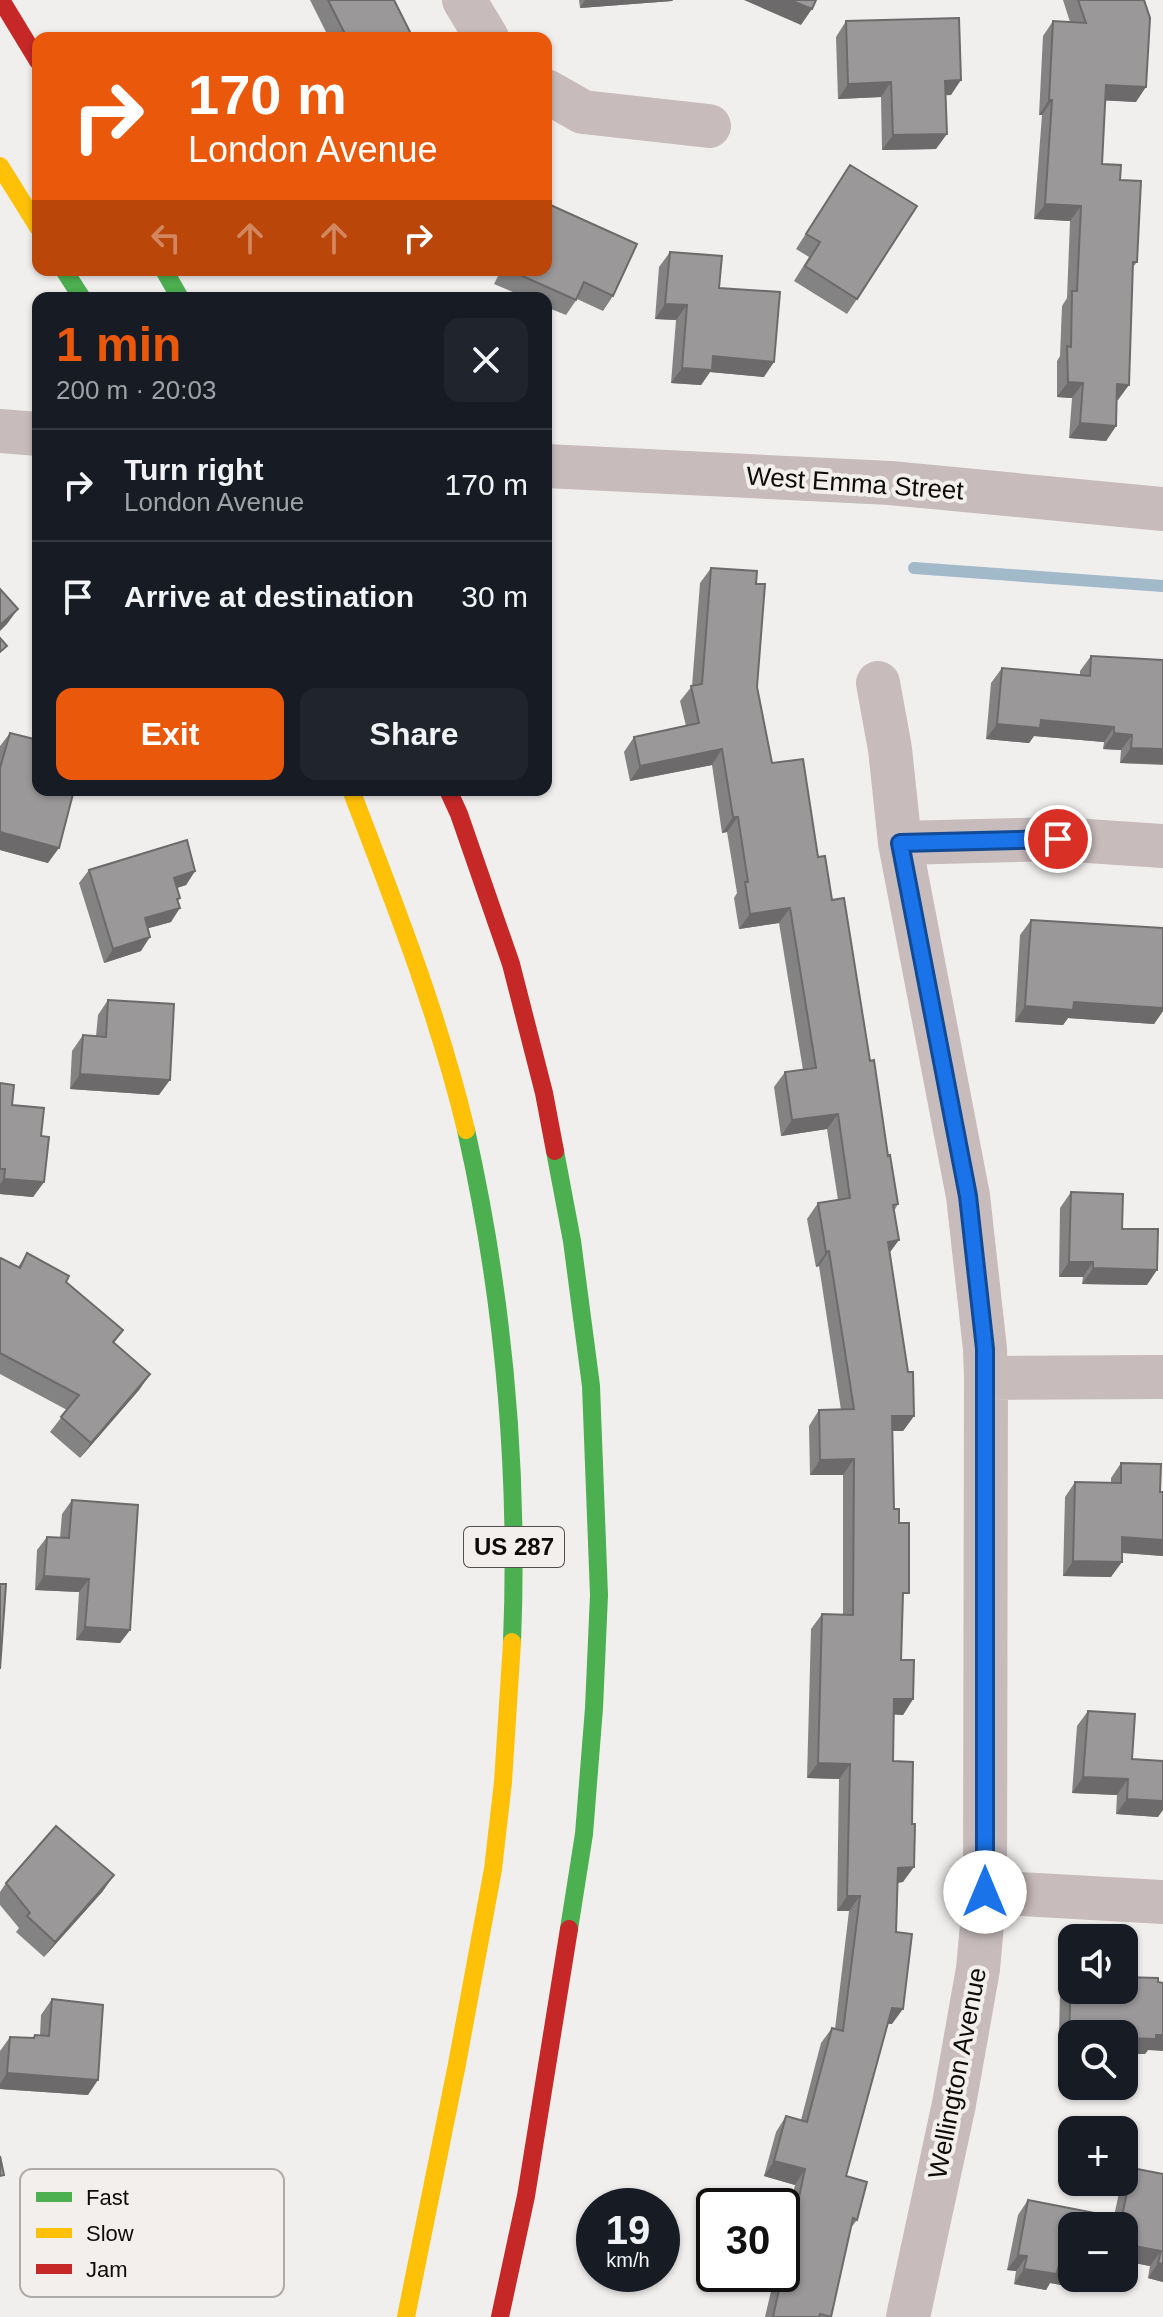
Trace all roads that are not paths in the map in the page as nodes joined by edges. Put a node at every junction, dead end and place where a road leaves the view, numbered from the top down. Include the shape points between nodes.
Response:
1 (1, 0) edge
2 (464, 0) edge
3 (483, 32) edge
4 (32, 51) edge
5 (552, 94) edge
6 (709, 126) dead end
7 (0, 166) edge
8 (32, 217) edge
9 (552, 466) edge
10 (1163, 509) edge
11 (878, 683) dead end
12 (353, 796) edge
13 (451, 796) edge
14 (900, 843) junction
15 (1163, 846) edge
16 (1163, 1377) edge
17 (986, 1378) junction
18 (985, 1892) junction
19 (1163, 1902) edge
20 (406, 2317) edge
21 (500, 2317) edge
22 (908, 2317) edge

1 - 4 main road
2 - 3 street
5 - 6 street via 583,112
7 - 8 main road
9 - 10 street, West Emma Street via 890,483
11 - 14 street, Wellington Avenue
12 - 20 main road, US 287 via 427,990 480,1201 499,1314 514,1552 497,1832 455,2082
13 - 21 main road, US 287 via 511,964 544,1093 572,1241 591,1386 599,1595 584,1834 526,2196
14 - 15 street via 1058,839
14 - 17 street, Wellington Avenue via 968,1196
16 - 17 street
17 - 18 street, Wellington Avenue
18 - 19 street
18 - 22 street, Wellington Avenue via 978,1969 954,2104

